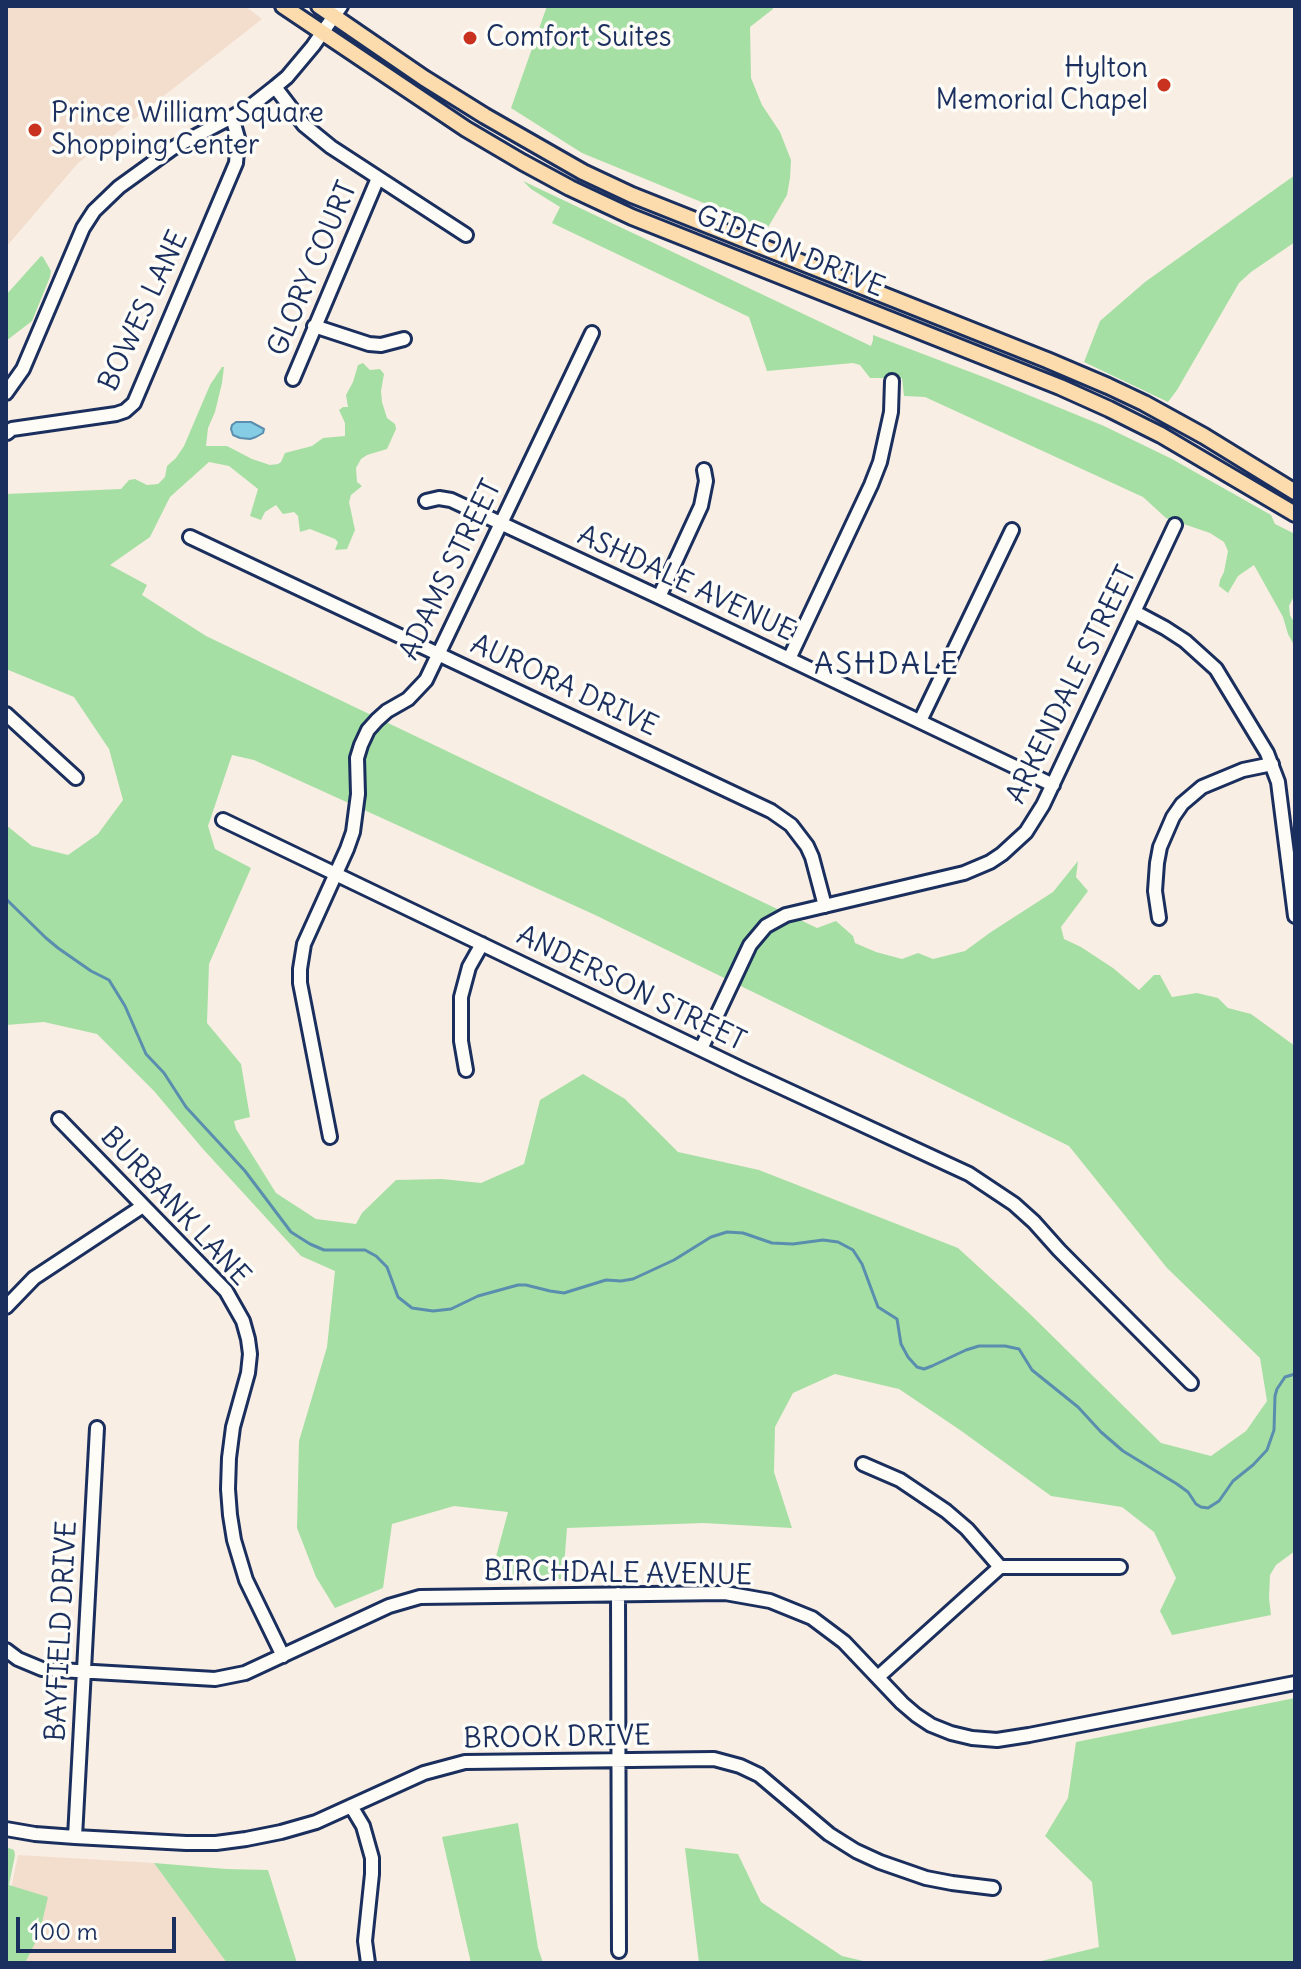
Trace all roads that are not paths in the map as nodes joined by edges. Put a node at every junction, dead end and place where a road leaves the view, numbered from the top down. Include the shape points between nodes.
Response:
1 (283, 6) edge
2 (319, 6) edge
3 (354, 6) edge
4 (338, 11) edge
5 (323, 33) junction
6 (275, 87) junction
7 (232, 117) junction
8 (378, 178) junction
9 (466, 235) dead end
10 (778, 254) junction
11 (771, 273) junction
12 (314, 326) junction
13 (592, 333) dead end
14 (404, 339) dead end
15 (293, 379) dead end
16 (892, 381) dead end
17 (6, 393) edge
18 (6, 434) edge
19 (704, 470) dead end
20 (1295, 492) edge
21 (426, 501) dead end
22 (1295, 514) edge
23 (501, 523) junction
24 (1175, 525) dead end
25 (1012, 530) dead end
26 (190, 537) dead end
27 (659, 597) junction
28 (1135, 612) junction
29 (439, 654) junction
30 (789, 659) junction
31 (6, 714) edge
32 (920, 721) junction
33 (1272, 764) junction
34 (76, 778) dead end
35 (1053, 785) junction
36 (223, 820) dead end
37 (336, 874) junction
38 (825, 906) junction
39 (1295, 916) edge
40 (1159, 918) dead end
41 (482, 944) junction
42 (701, 1049) junction
43 (466, 1070) dead end
44 (59, 1119) dead end
45 (330, 1137) dead end
46 (143, 1206) junction
47 (6, 1307) edge
48 (1191, 1383) dead end
49 (97, 1428) dead end
50 (863, 1464) dead end
51 (1000, 1567) junction
52 (1120, 1567) dead end
53 (618, 1594) junction
54 (6, 1650) edge
55 (283, 1656) junction
56 (84, 1672) junction
57 (878, 1677) junction
58 (1295, 1683) edge
59 (618, 1760) junction
60 (351, 1806) junction
61 (6, 1829) edge
62 (75, 1837) junction
63 (993, 1888) dead end
64 (619, 1951) dead end
65 (368, 1963) edge

1 - 5 main road, GIDEON DRIVE
2 - 4 main road, GIDEON DRIVE
3 - 4 street
4 - 5 street
4 - 10 main road, GIDEON DRIVE via 424,78 583,172
5 - 6 street
5 - 11 main road, GIDEON DRIVE via 522,162 632,217
6 - 7 street
6 - 8 street via 313,133
7 - 17 street via 173,148 94,211 23,369
7 - 18 street, BOWES LANE via 238,138 236,163 134,403 116,414
8 - 9 street
8 - 12 street, GLORY COURT
10 - 11 main road
10 - 20 main road, GIDEON DRIVE via 1108,386
11 - 22 main road, GIDEON DRIVE via 1109,409
12 - 14 street via 369,344
12 - 15 street, GLORY COURT
13 - 23 street, ADAMS STREET
16 - 30 street via 880,462
19 - 27 street via 701,506
21 - 23 street, ASHDALE AVENUE via 451,500
23 - 27 street, ASHDALE AVENUE
23 - 29 street, ADAMS STREET
24 - 28 street, ARKENDALE STREET
25 - 32 street
26 - 29 street, AURORA DRIVE
27 - 30 street, ASHDALE AVENUE
28 - 33 street via 1185,641 1216,669
28 - 35 street, ARKENDALE STREET
29 - 37 street, ADAMS STREET via 418,691 377,720 362,742 353,832
29 - 38 street, AURORA DRIVE via 779,816 807,846
30 - 32 street, ASHDALE AVENUE
31 - 34 street
32 - 35 street, ASHDALE AVENUE
33 - 39 street
33 - 40 street via 1202,787 1182,804 1160,847 1155,891
35 - 38 street, ARKENDALE STREET via 1026,832 990,862
36 - 37 street, ANDERSON STREET
37 - 41 street, ANDERSON STREET
37 - 45 street, ADAMS STREET via 304,944 300,969
38 - 42 street, ARKENDALE STREET via 777,919 757,935
41 - 42 street, ANDERSON STREET
41 - 43 street via 461,997
42 - 48 street, ANDERSON STREET via 969,1174 1016,1206
44 - 46 street, BURBANK LANE
46 - 47 street via 34,1278
46 - 55 street, BURBANK LANE via 226,1291 243,1321 250,1354 229,1458 230,1515 246,1580
49 - 56 street, BAYFIELD DRIVE
50 - 51 street via 900,1480 946,1511
51 - 52 street
51 - 57 street
53 - 55 street, BIRCHDALE AVENUE via 420,1597
53 - 57 street, BIRCHDALE AVENUE via 725,1593 770,1601 824,1626
53 - 59 street
54 - 56 street, BIRCHDALE AVENUE via 42,1669
55 - 56 street, BIRCHDALE AVENUE via 215,1679
56 - 62 street, BAYFIELD DRIVE
57 - 58 street, BIRCHDALE AVENUE via 931,1725 997,1740
59 - 60 street, BROOK DRIVE via 465,1762 424,1773
59 - 63 street, BROOK DRIVE via 714,1759 740,1766 770,1783 856,1851 926,1878
59 - 64 street
60 - 62 street, BROOK DRIVE via 316,1822 231,1841
60 - 65 street via 372,1858
61 - 62 street, BROOK DRIVE

